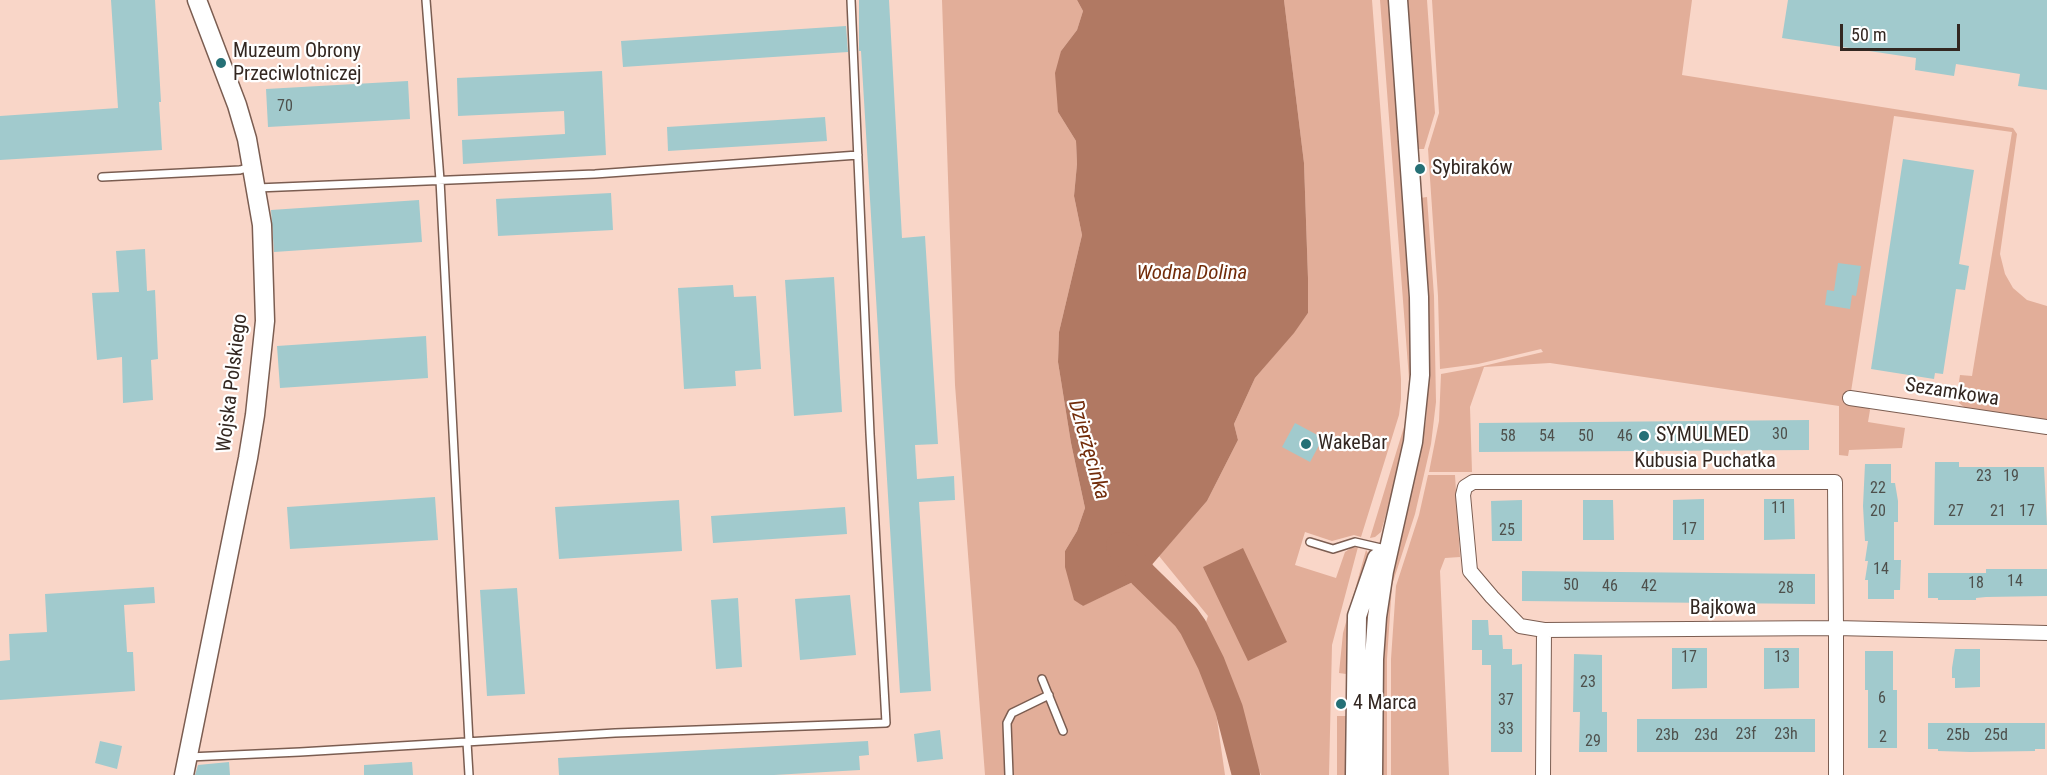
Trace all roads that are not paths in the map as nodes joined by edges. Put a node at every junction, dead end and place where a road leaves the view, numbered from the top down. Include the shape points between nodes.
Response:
1 (197, 0) edge
2 (426, 0) edge
3 (851, 0) edge
4 (1398, 0) edge
5 (858, 155) junction
6 (253, 167) junction
7 (102, 177) dead end
8 (440, 180) junction
9 (256, 188) junction
10 (1850, 398) dead end
11 (2047, 428) edge
12 (1398, 506) junction
13 (1310, 542) dead end
14 (1381, 548) junction
15 (1836, 628) junction
16 (1544, 630) junction
17 (2047, 633) edge
18 (1042, 680) dead end
19 (1049, 695) junction
20 (1063, 731) dead end
21 (468, 742) junction
22 (186, 766) edge
23 (470, 775) edge
24 (1009, 775) edge
25 (1355, 775) edge
26 (1373, 775) edge
27 (1543, 775) edge
28 (1836, 775) edge

1 - 6 street, Wojska Polskiego via 237,105
2 - 8 lane
3 - 5 lane
4 - 12 street via 1421,347 1417,421
5 - 8 lane via 596,174
5 - 21 lane via 886,723
6 - 7 lane
6 - 9 street, Wojska Polskiego
8 - 9 lane
8 - 21 lane
9 - 22 street, Wojska Polskiego via 262,225 266,321 255,415
10 - 11 street, Sezamkowa
12 - 14 street
12 - 26 street via 1376,624
13 - 14 lane via 1333,549 1355,542
14 - 25 street via 1357,616
15 - 16 street, Bajkowa
15 - 16 street, Kubusia Puchatka via 1835,482 1469,483 1463,495 1470,571 1520,626
15 - 17 street, Bajkowa
15 - 28 street, Kubusia Puchatka
16 - 27 street
18 - 19 lane
19 - 20 lane
19 - 24 lane via 1012,713 1007,723
21 - 22 lane
21 - 23 lane

